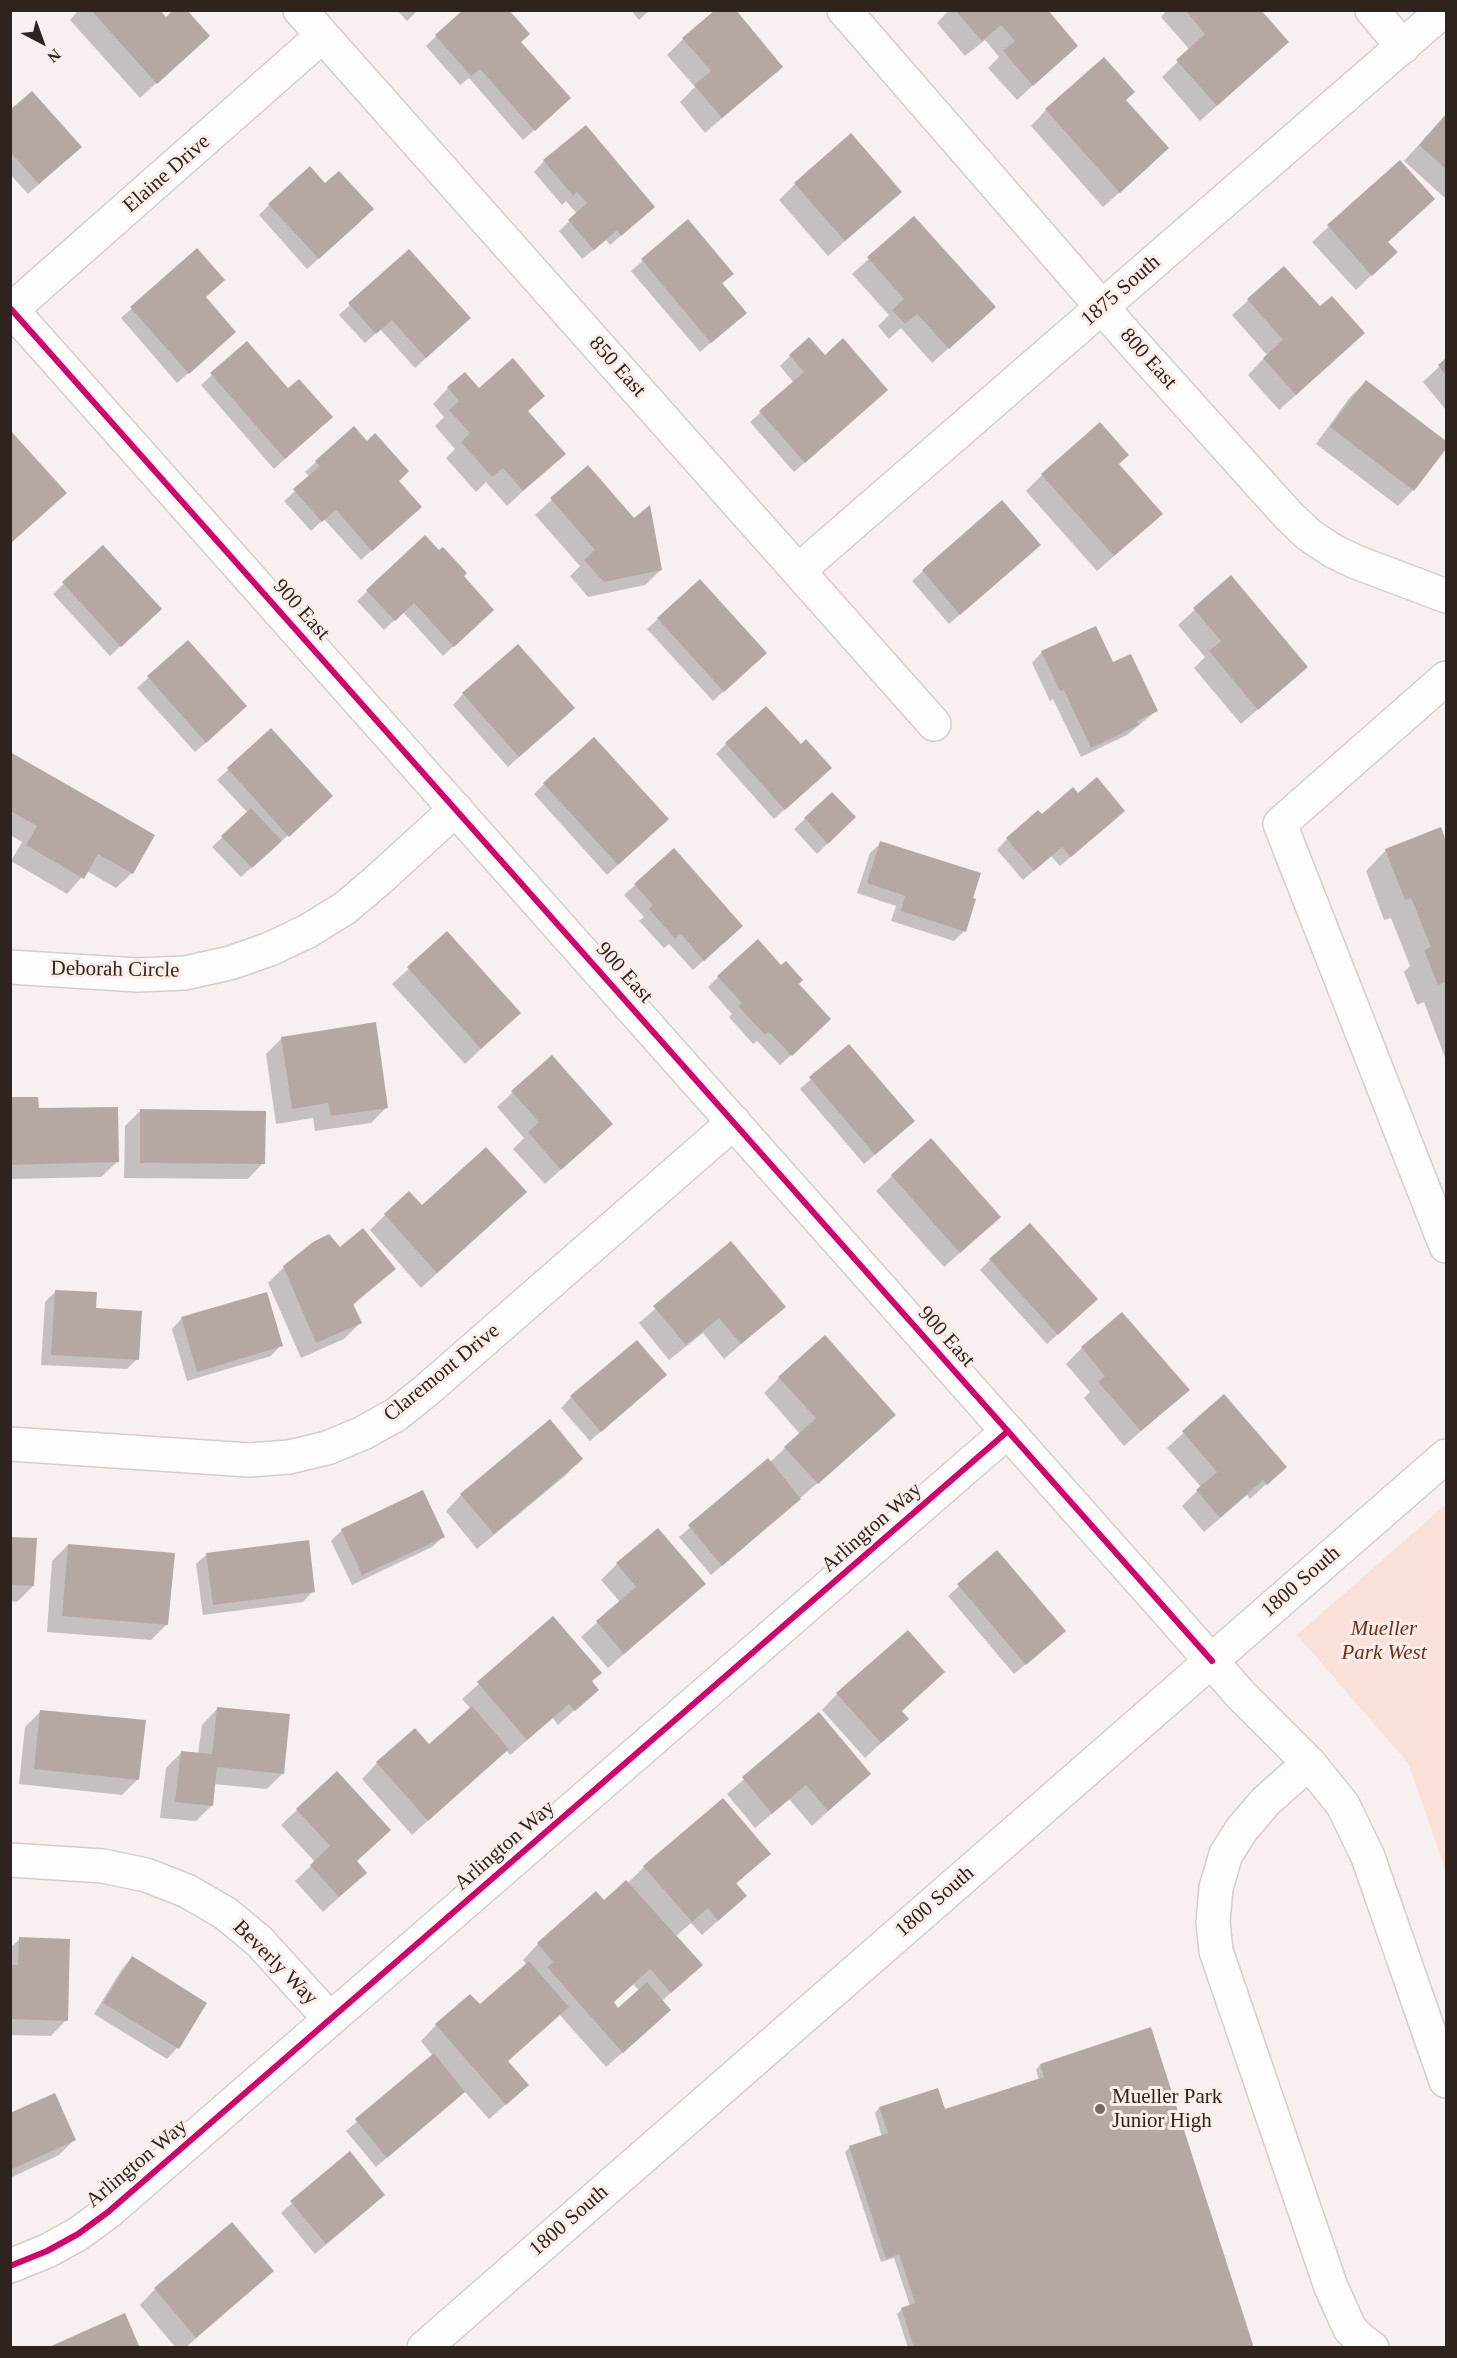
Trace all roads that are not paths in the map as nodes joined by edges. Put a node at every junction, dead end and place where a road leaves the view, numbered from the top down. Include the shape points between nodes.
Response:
1 (300, 10) edge
2 (844, 10) edge
3 (1372, 10) edge
4 (1444, 10) edge
5 (322, 36) junction
6 (1403, 46) junction
7 (1102, 307) junction
8 (11, 309) edge
9 (798, 571) junction
10 (1446, 597) edge
11 (1446, 678) edge
12 (934, 724) dead end
13 (456, 809) junction
14 (10, 967) edge
15 (734, 1122) junction
16 (1446, 1246) edge
17 (1008, 1431) junction
18 (10, 1444) edge
19 (1446, 1456) edge
20 (1212, 1661) junction
21 (1309, 1763) junction
22 (10, 1860) edge
23 (330, 2019) junction
24 (1446, 2081) edge
25 (10, 2266) edge
26 (424, 2348) edge
27 (1372, 2348) edge

1 - 5 street, 850 East
2 - 7 street, 800 East
3 - 6 street
4 - 6 street, 1875 South
5 - 8 street, Elaine Drive
5 - 9 street, 850 East
6 - 7 street, 1875 South
7 - 9 street, 1875 South
7 - 10 street, 800 East via 1309,535 1356,562
8 - 13 street, 900 East
9 - 12 street, 850 East
11 - 16 street via 1280,824
13 - 14 street, Deborah Circle via 345,908 270,949 185,973 137,975
13 - 15 street, 900 East
15 - 17 street, 900 East
15 - 18 street, Claremont Drive via 428,1389 397,1414 363,1433 327,1448 289,1457 249,1460
17 - 20 street, 900 East
17 - 23 street, Arlington Way
19 - 20 street, 1800 South
20 - 21 street, 900 East
20 - 26 street, 1800 South
21 - 24 street, 900 East via 1343,1805 1368,1857
21 - 27 street via 1266,1801 1226,1854 1216,1888 1216,1951 1331,2287 1350,2329
22 - 23 street, Beverly Way via 103,1866 146,1875 186,1891 225,1913 259,1941
23 - 25 street, Arlington Way via 108,2212 78,2235

